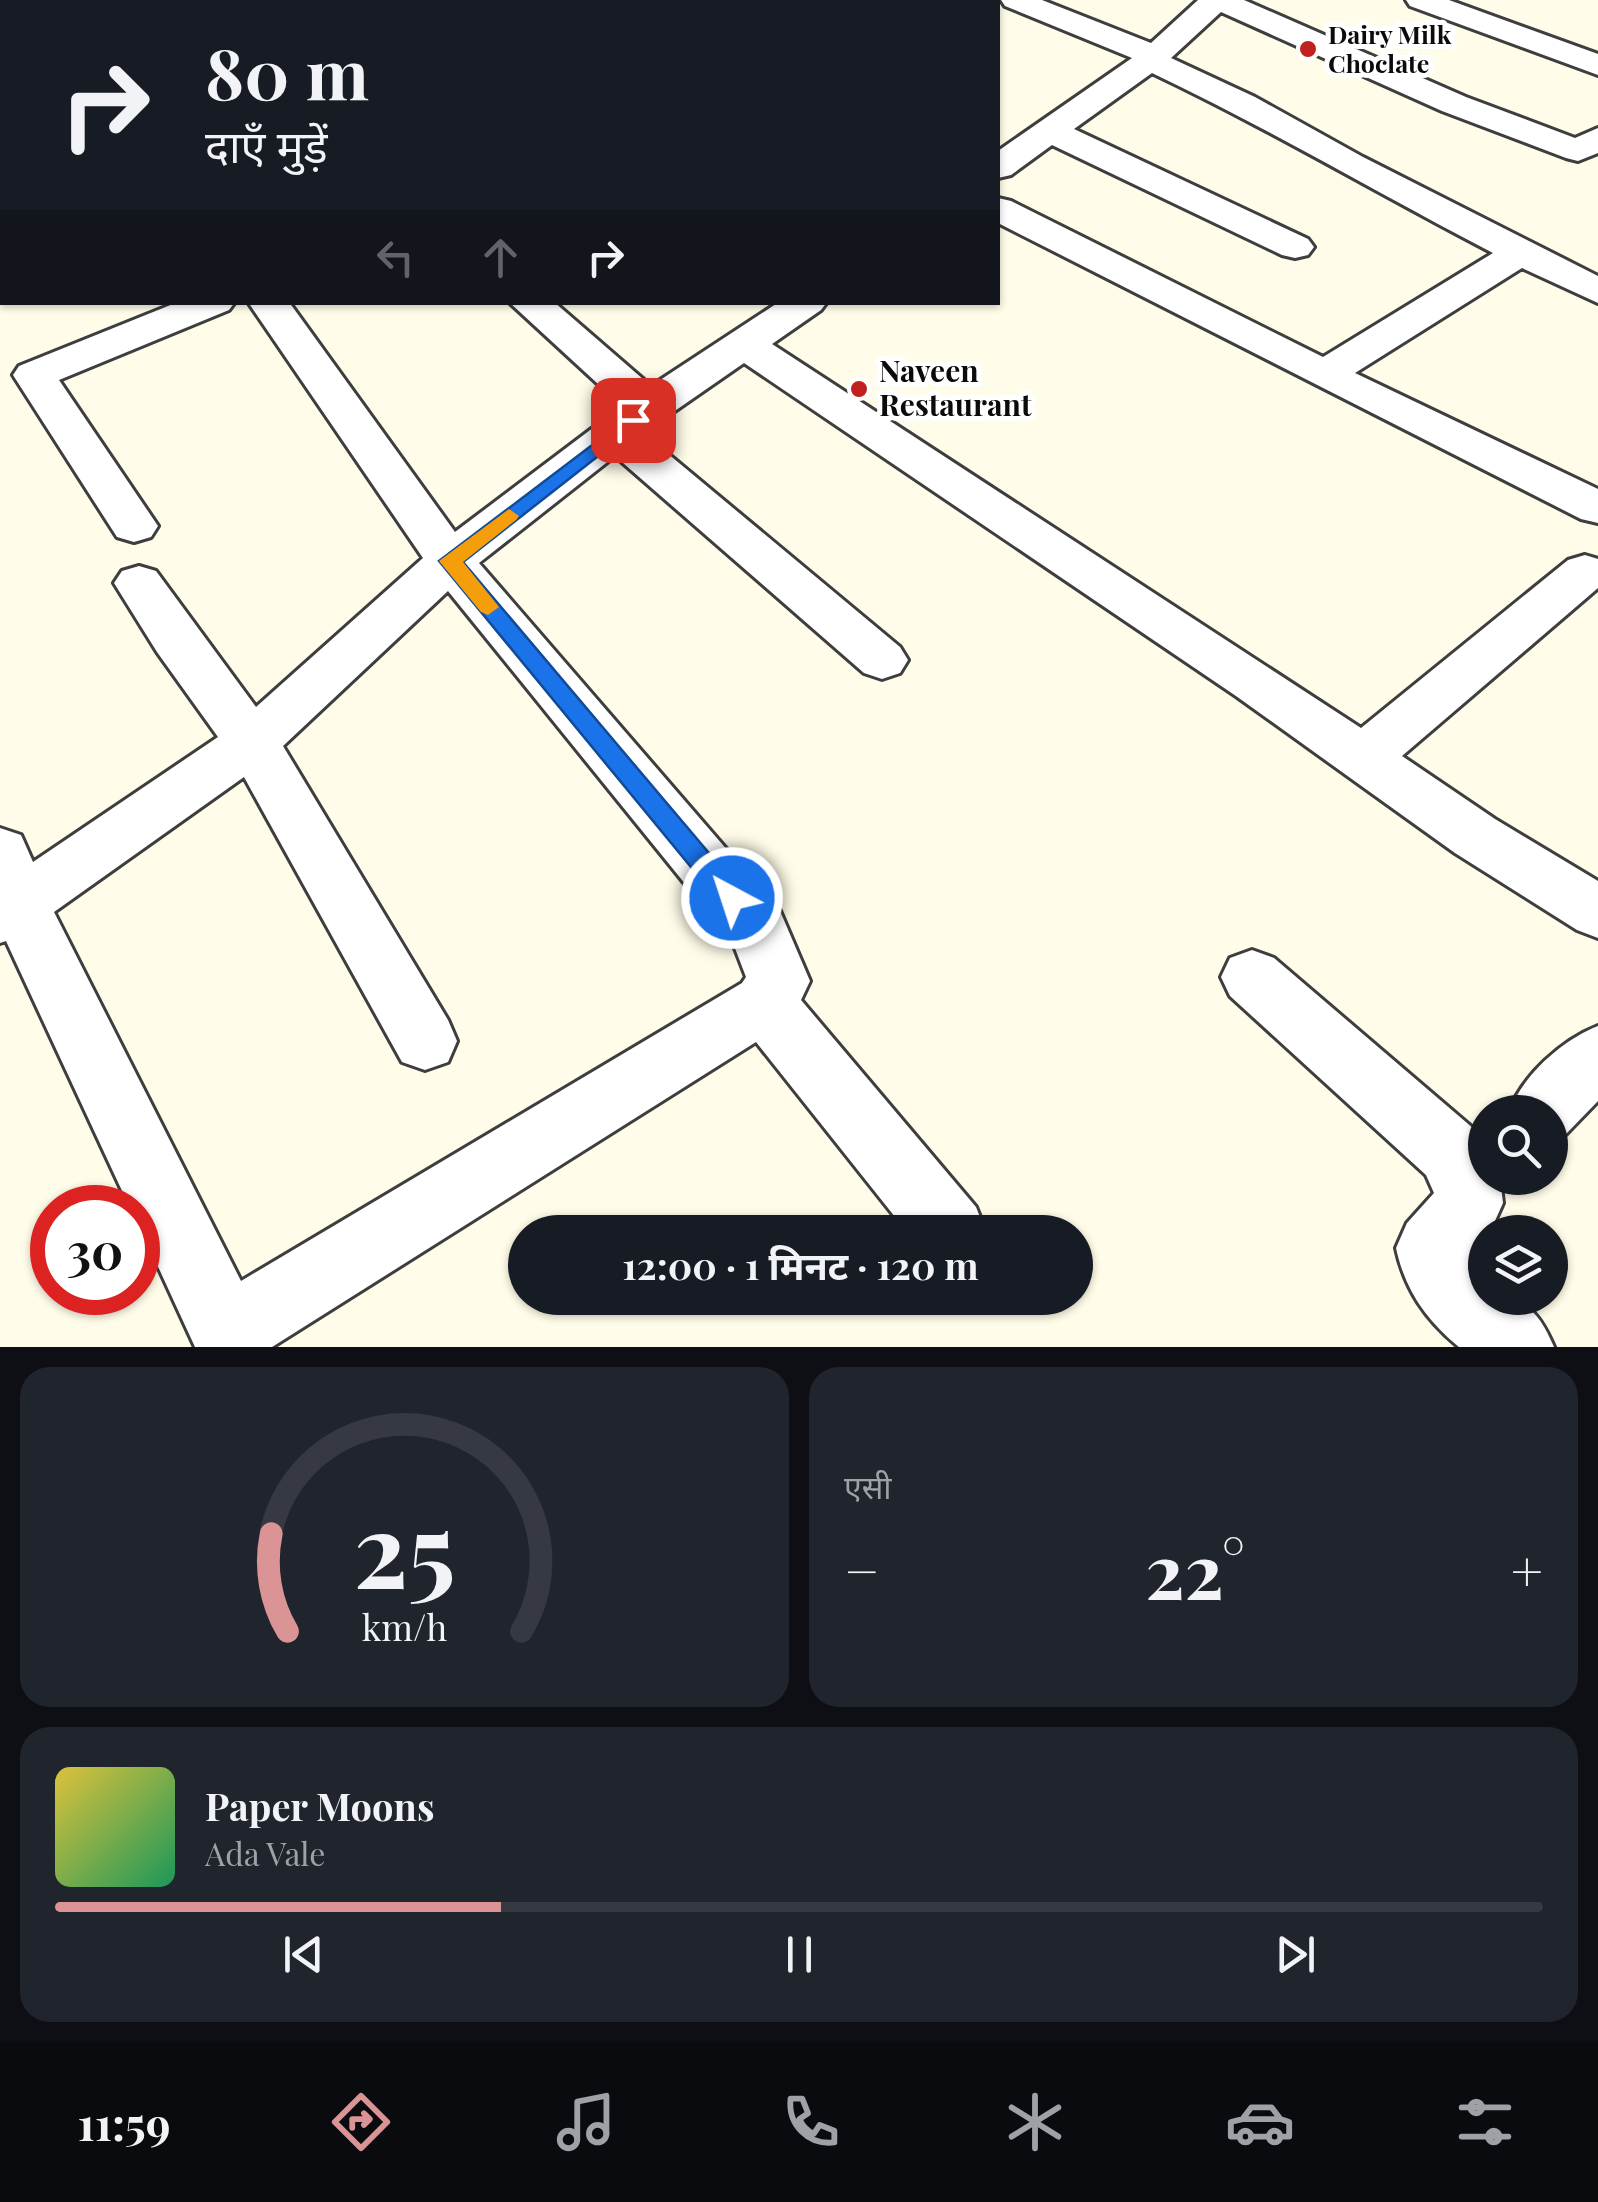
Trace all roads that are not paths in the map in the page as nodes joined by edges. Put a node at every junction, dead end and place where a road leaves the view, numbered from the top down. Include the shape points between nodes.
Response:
1 (1218, 0) edge
2 (1421, 0) edge
3 (1012, 5) edge
4 (1152, 58) junction
5 (1598, 65) edge
6 (1049, 131) junction
7 (1598, 138) edge
8 (1000, 167) edge
9 (1000, 211) edge
10 (1295, 247) dead end
11 (1520, 252) junction
12 (1598, 291) edge
13 (207, 305) edge
14 (270, 305) edge
15 (531, 305) edge
16 (803, 305) edge
17 (746, 345) junction
18 (1324, 374) junction
19 (17, 380) edge
20 (633, 420) junction
21 (1598, 508) edge
22 (134, 526) dead end
23 (450, 561) junction
24 (1585, 572) dead end
25 (140, 583) dead end
26 (882, 660) dead end
27 (252, 742) junction
28 (1363, 757) junction
29 (6, 891) edge
30 (1598, 912) edge
31 (1252, 977) dead end
32 (764, 1004) junction
33 (425, 1041) dead end
34 (1598, 1056) edge
35 (1559, 1095) edge
36 (1468, 1168) edge
37 (1473, 1195) edge
38 (938, 1215) edge
39 (231, 1339) edge
40 (1516, 1347) edge

1 - 4 street
1 - 7 street via 1578,151
2 - 5 street
3 - 4 street
4 - 6 street
4 - 11 street
6 - 8 street
6 - 10 street
9 - 18 street
11 - 12 street
11 - 18 street
13 - 19 street
14 - 23 street
15 - 20 street
16 - 17 street
17 - 20 street
17 - 28 street
18 - 21 street
19 - 22 street
20 - 23 street
20 - 26 street
23 - 27 street
23 - 32 street via 758,929 778,981
24 - 28 street
25 - 27 street
27 - 29 street
27 - 33 street
28 - 30 street
29 - 39 street
31 - 36 street
32 - 38 street
32 - 39 street
34 - 35 street
37 - 40 street via 1432,1248 1433,1261 1441,1279

